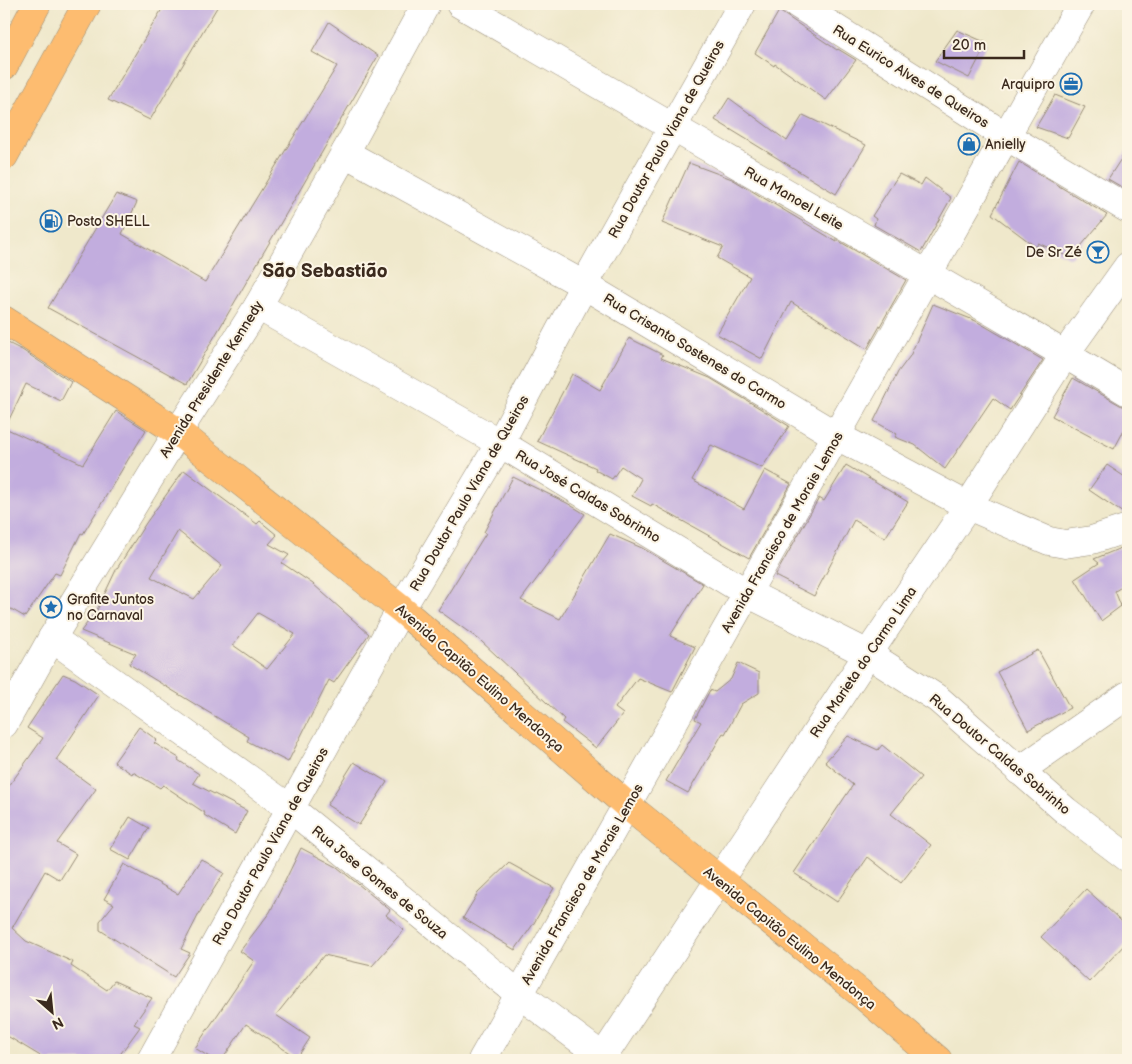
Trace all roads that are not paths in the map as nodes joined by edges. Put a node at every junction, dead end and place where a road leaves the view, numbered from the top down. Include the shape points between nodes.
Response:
1 (37, 4) edge
2 (87, 4) edge
3 (426, 4) edge
4 (460, 4) edge
5 (742, 4) edge
6 (796, 4) edge
7 (1081, 4) edge
8 (4, 66) edge
9 (672, 128) junction
10 (1006, 136) junction
11 (345, 153) junction
12 (4, 156) edge
13 (1128, 209) edge
14 (1128, 266) edge
15 (928, 275) junction
16 (584, 285) junction
17 (258, 306) junction
18 (4, 320) edge
19 (1065, 354) junction
20 (1128, 392) edge
21 (178, 432) junction
22 (837, 436) junction
23 (500, 443) junction
24 (968, 506) junction
25 (1128, 528) edge
26 (747, 592) junction
27 (401, 610) junction
28 (52, 638) junction
29 (868, 654) junction
30 (1128, 695) edge
31 (4, 724) edge
32 (1019, 771) junction
33 (628, 806) junction
34 (291, 809) junction
35 (1128, 858) edge
36 (719, 880) junction
37 (519, 994) junction
38 (604, 1059) edge
39 (151, 1060) edge
40 (482, 1060) edge
41 (938, 1060) edge

1 - 8 main road
2 - 12 main road
3 - 11 street, Avenida Presidente Kennedy
4 - 9 street, Rua Manoel Leite
5 - 9 street, Rua Doutor Paulo Viana de Queiros
6 - 10 street, Rua Eurico Alves de Queiros
7 - 10 street, Avenida Francisco de Morais Lemos
9 - 15 street, Rua Manoel Leite
9 - 16 street, Rua Doutor Paulo Viana de Queiros
10 - 13 street, Rua Eurico Alves de Queiros
10 - 15 street, Avenida Francisco de Morais Lemos
11 - 16 street, Rua Crisanto Sostenes do Carmo
11 - 17 street, Avenida Presidente Kennedy
14 - 19 street, Rua Marieta do Carmo Lima
15 - 19 street, Rua Manoel Leite
15 - 22 street, Avenida Francisco de Morais Lemos
16 - 22 street, Rua Crisanto Sostenes do Carmo
16 - 23 street, Rua Doutor Paulo Viana de Queiros
17 - 21 street, Avenida Presidente Kennedy
17 - 23 street, Rua José Caldas Sobrinho
18 - 21 main road, Avenida Capitão Eulino Mendonça
19 - 20 street, Rua Manoel Leite
19 - 24 street, Rua Marieta do Carmo Lima
21 - 27 main road, Avenida Capitão Eulino Mendonça
21 - 28 street, Avenida Presidente Kennedy
22 - 24 street, Rua Crisanto Sostenes do Carmo
22 - 26 street, Avenida Francisco de Morais Lemos
23 - 26 street, Rua José Caldas Sobrinho
23 - 27 street, Rua Doutor Paulo Viana de Queiros
24 - 25 street, Rua Crisanto Sostenes do Carmo via 1049,541 1065,544 1080,543
24 - 29 street, Rua Marieta do Carmo Lima
26 - 29 street, Rua José Caldas Sobrinho
26 - 33 street, Avenida Francisco de Morais Lemos
27 - 33 main road, Avenida Capitão Eulino Mendonça
27 - 34 street, Rua Doutor Paulo Viana de Queiros
28 - 31 street, Avenida Presidente Kennedy
28 - 34 street, Rua Jose Gomes de Souza
29 - 32 street, Rua Doutor Caldas Sobrinho via 938,700
29 - 36 street, Rua Marieta do Carmo Lima
30 - 32 street
32 - 35 street, Rua Doutor Caldas Sobrinho
33 - 36 main road, Avenida Capitão Eulino Mendonça
33 - 37 street, Avenida Francisco de Morais Lemos
34 - 37 street, Rua Jose Gomes de Souza
34 - 39 street, Rua Doutor Paulo Viana de Queiros
36 - 38 street, Rua Marieta do Carmo Lima
36 - 41 main road, Avenida Capitão Eulino Mendonça
37 - 38 street, Rua Jose Gomes de Souza
37 - 40 street, Avenida Francisco de Morais Lemos

